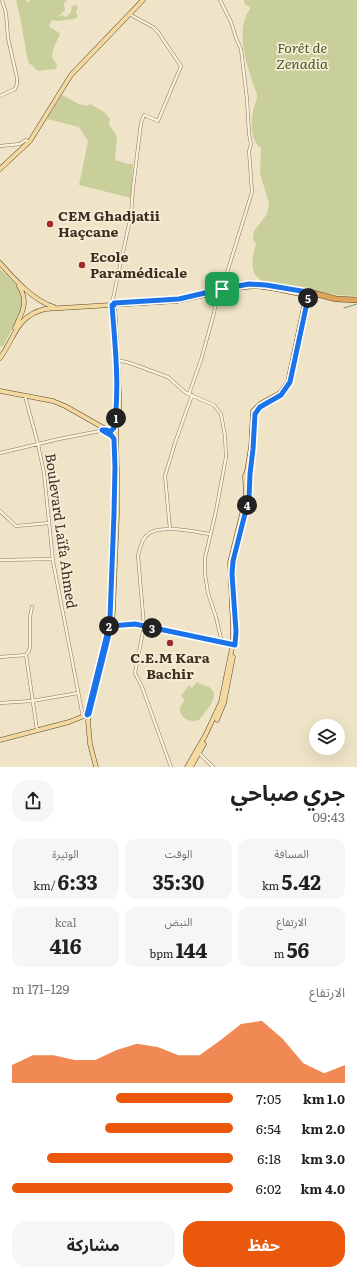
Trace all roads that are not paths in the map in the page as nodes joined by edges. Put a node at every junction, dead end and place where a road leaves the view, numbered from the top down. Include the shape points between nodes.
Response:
1 (2, 0) edge
2 (143, 0) edge
3 (220, 0) edge
4 (129, 14) junction
5 (0, 96) edge
6 (29, 142) junction
7 (0, 146) edge
8 (0, 169) edge
9 (0, 263) edge
10 (0, 267) edge
11 (21, 285) junction
12 (222, 289) junction
13 (26, 292) junction
14 (208, 294) junction
15 (307, 294) junction
16 (357, 301) edge
17 (113, 303) junction
18 (53, 308) junction
19 (21, 320) junction
20 (17, 326) junction
21 (0, 355) edge
22 (0, 358) edge
23 (117, 360) junction
24 (0, 392) edge
25 (191, 395) junction
26 (25, 397) junction
27 (102, 430) junction
28 (113, 433) junction
29 (38, 444) junction
30 (0, 453) edge
31 (0, 511) edge
32 (49, 523) junction
33 (170, 529) junction
34 (210, 534) junction
35 (52, 559) junction
36 (0, 560) edge
37 (32, 607) dead end
38 (111, 626) junction
39 (144, 626) junction
40 (222, 643) junction
41 (234, 645) junction
42 (26, 655) junction
43 (0, 658) edge
44 (78, 693) junction
45 (32, 701) junction
46 (0, 703) edge
47 (86, 716) junction
48 (37, 731) junction
49 (0, 740) edge
50 (198, 752) junction
51 (95, 767) edge
52 (171, 767) edge
53 (187, 767) edge
54 (191, 767) edge
55 (213, 767) edge

1 - 5 street via 18,78 16,86
2 - 4 main road
3 - 12 street via 241,49 251,144 249,151 252,192
4 - 6 main road via 71,75
4 - 17 street via 153,27 181,66 158,121 144,115 141,123 131,215
6 - 7 street via 26,140 20,144
6 - 8 main road
9 - 11 main road
10 - 11 main road
11 - 13 main road
11 - 18 main road
11 - 20 main road via 24,305
12 - 14 main road
12 - 15 main road via 255,284
13 - 18 main road via 39,303
13 - 19 main road via 27,304
14 - 15 main road via 256,286
14 - 17 main road via 177,301
14 - 25 street via 215,307
15 - 16 highway via 339,302
15 - 41 main road via 288,382 280,393 253,411 246,498 230,562
17 - 18 main road
17 - 23 main road
18 - 19 main road via 35,310
18 - 20 main road via 32,314
19 - 20 main road
20 - 21 main road
20 - 22 main road
23 - 25 street via 168,377
23 - 28 main road via 117,404
24 - 26 main road
25 - 33 street via 165,476
25 - 34 street via 208,402 218,410 225,436 226,457
26 - 27 main road via 58,405
26 - 28 main road via 47,399 65,406
26 - 29 street, Boulevard Laïfa Ahmed
27 - 28 main road
27 - 29 street
28 - 38 main road via 117,454 117,501
28 - 47 main road via 115,467 110,618
29 - 30 street
29 - 32 street, Boulevard Laïfa Ahmed
31 - 32 street via 16,526
32 - 35 street, Boulevard Laïfa Ahmed
33 - 34 street
33 - 39 street via 150,533 142,540 140,546 138,556
34 - 40 street via 205,574
35 - 36 street
35 - 44 street, Boulevard Laïfa Ahmed
37 - 42 street via 30,647
38 - 39 street
38 - 47 main road
39 - 40 street
39 - 52 street via 135,673
40 - 41 street
41 - 50 main road via 221,702
42 - 43 street
42 - 45 street
44 - 45 street
44 - 47 street, Boulevard Laïfa Ahmed
45 - 46 street
45 - 48 street
47 - 48 main road
47 - 51 main road
48 - 49 main road
50 - 53 main road
50 - 54 main road
50 - 55 street

